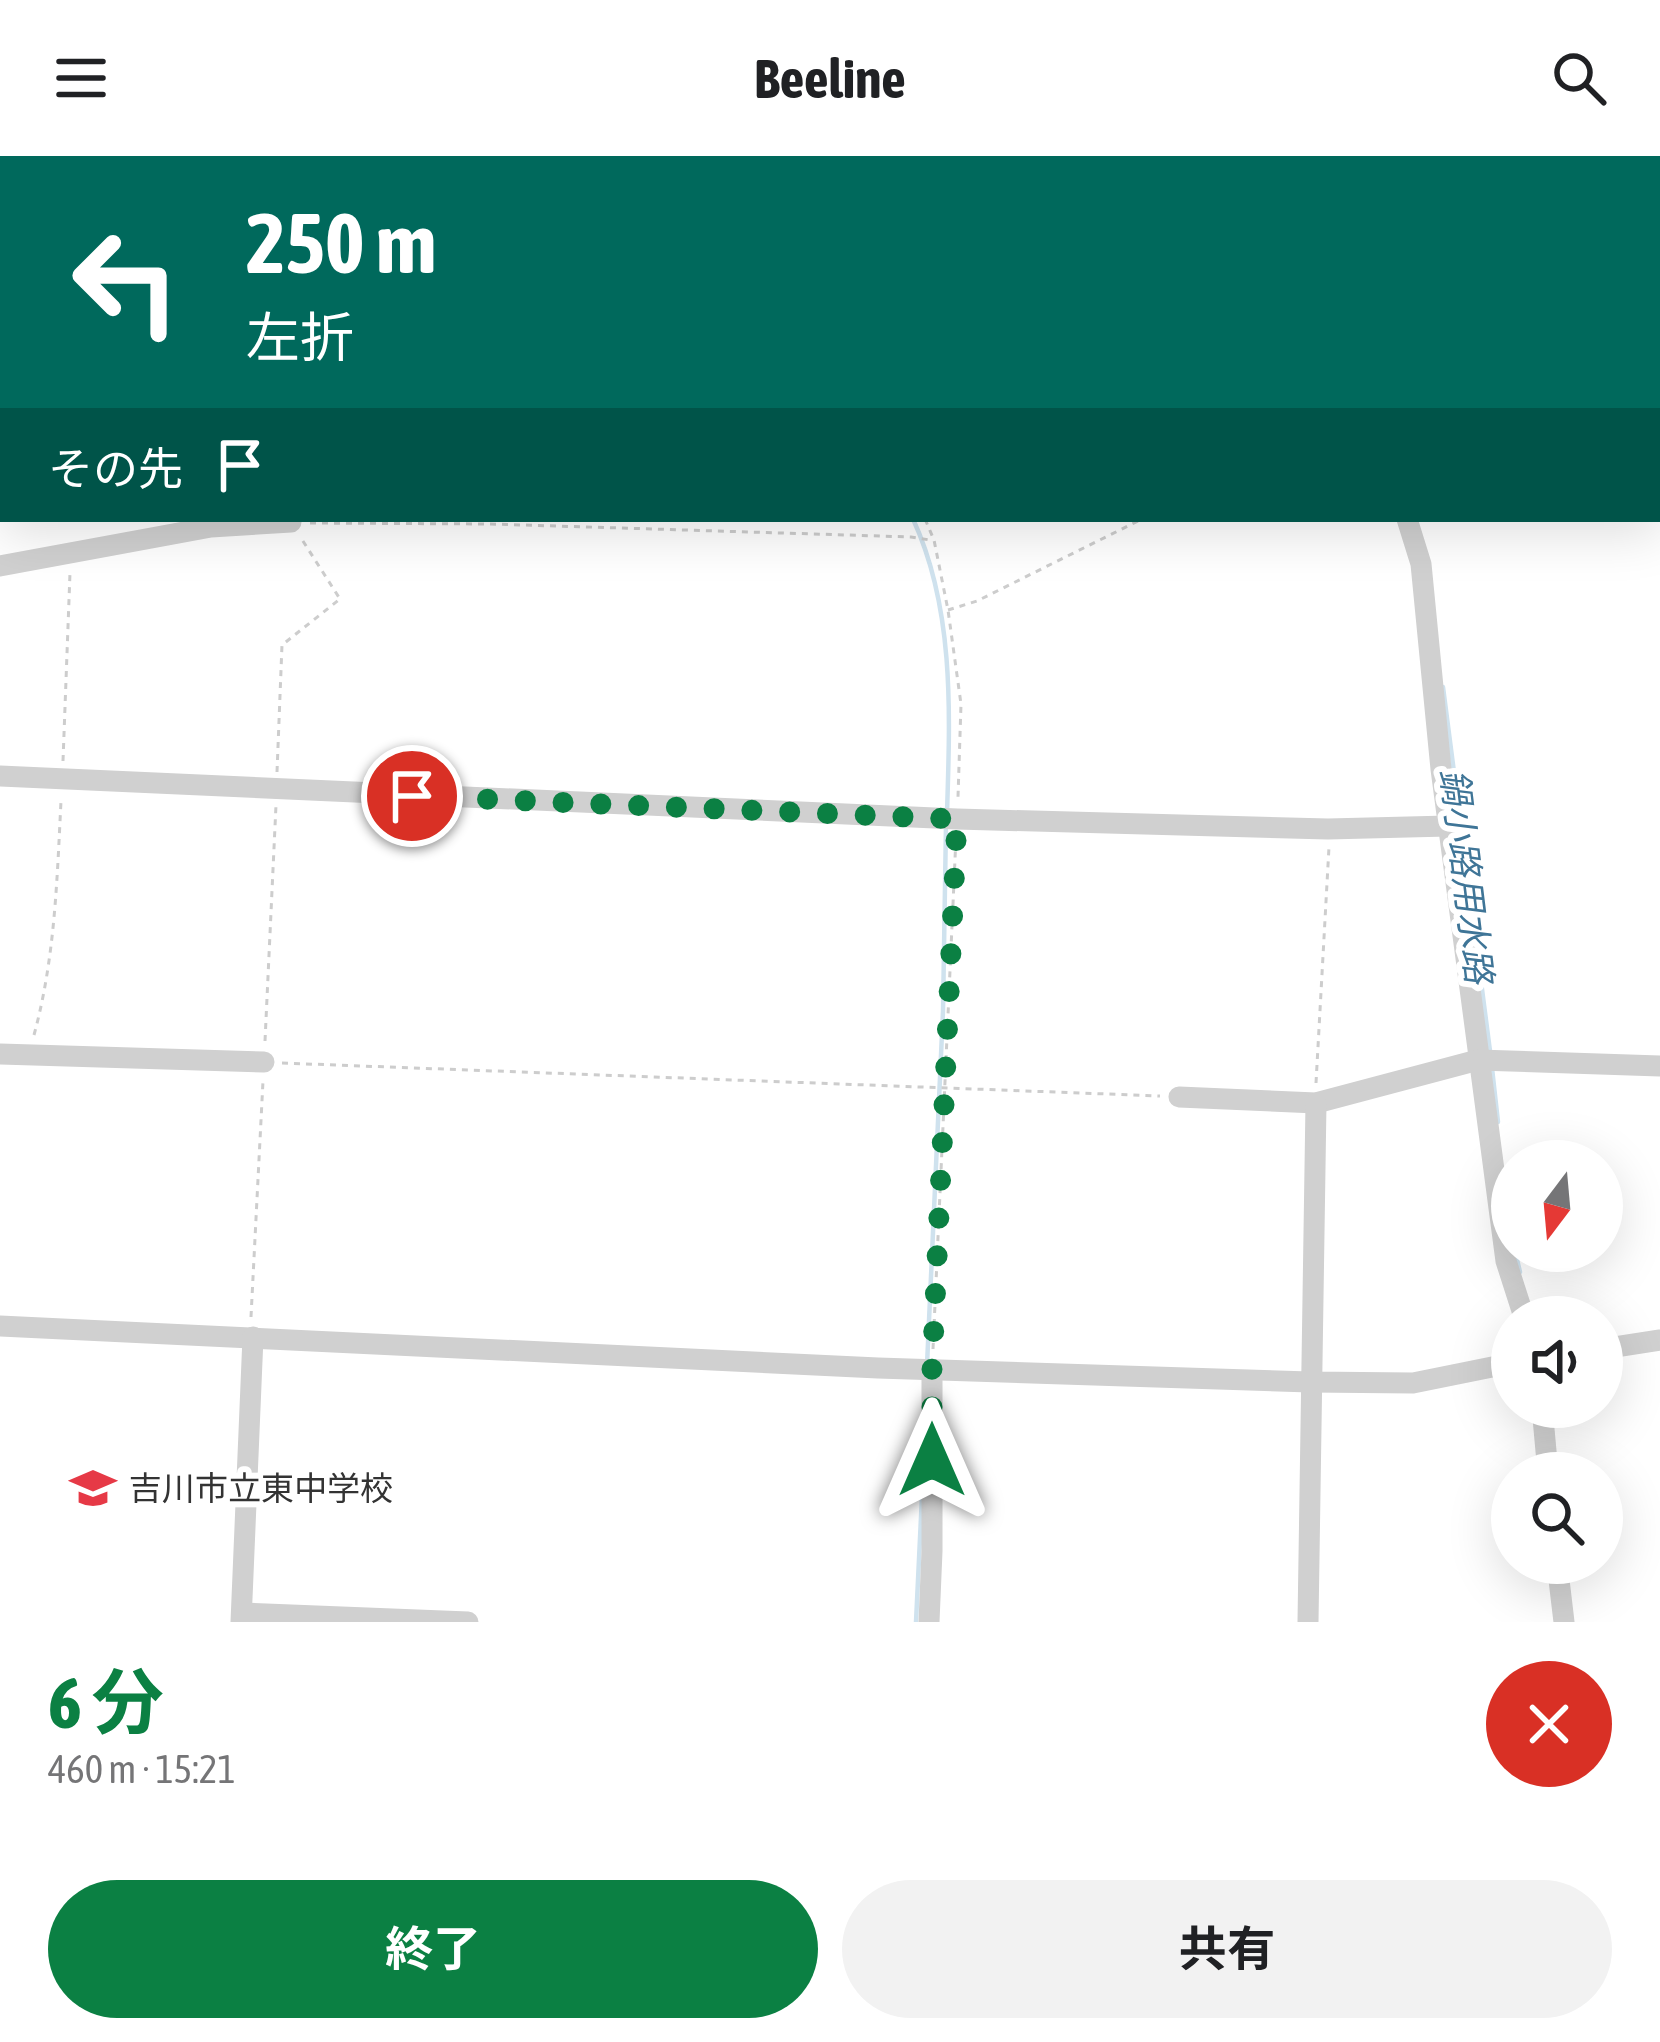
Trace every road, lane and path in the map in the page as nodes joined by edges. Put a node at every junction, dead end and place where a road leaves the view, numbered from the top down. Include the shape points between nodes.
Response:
1 (495, 522) edge
2 (926, 522) edge
3 (1136, 522) edge
4 (1408, 522) edge
5 (291, 523) junction
6 (491, 524) junction
7 (934, 540) junction
8 (71, 554) junction
9 (0, 566) edge
10 (948, 610) junction
11 (0, 776) edge
12 (63, 779) junction
13 (276, 790) junction
14 (957, 819) junction
15 (1448, 826) junction
16 (1328, 829) junction
17 (0, 1054) edge
18 (30, 1054) junction
19 (1478, 1060) junction
20 (264, 1062) junction
21 (1660, 1066) edge
22 (944, 1090) junction
23 (1179, 1097) joint
24 (1316, 1103) junction
25 (1517, 1296) edge
26 (0, 1326) edge
27 (252, 1337) junction
28 (1660, 1340) edge
29 (1623, 1346) edge
30 (1491, 1367) edge
31 (932, 1369) junction
32 (1310, 1382) junction
33 (1559, 1584) edge
34 (242, 1618) edge
35 (468, 1622) edge
36 (928, 1622) edge
37 (1308, 1622) edge
38 (1564, 1622) edge

1 - 6 path
2 - 7 path
3 - 10 path
4 - 15 street via 1421,564
5 - 6 path
5 - 8 street via 212,526
5 - 13 path via 340,599 283,645
6 - 7 path
7 - 10 path
8 - 9 street
8 - 12 path
10 - 14 path via 961,704
11 - 12 street
12 - 13 street
12 - 18 path via 55,921
13 - 14 street
13 - 20 path
14 - 16 street
14 - 22 path
15 - 16 street
15 - 19 street
16 - 24 path
17 - 18 street
18 - 20 street
19 - 21 street
19 - 24 street
19 - 25 street
20 - 22 path
20 - 27 path
22 - 23 path
22 - 31 path
23 - 24 street
24 - 32 street
26 - 27 street
27 - 31 street
27 - 34 street
28 - 29 street
30 - 32 street via 1413,1383
31 - 32 street
31 - 36 street
32 - 37 street
33 - 38 street
34 - 35 street

